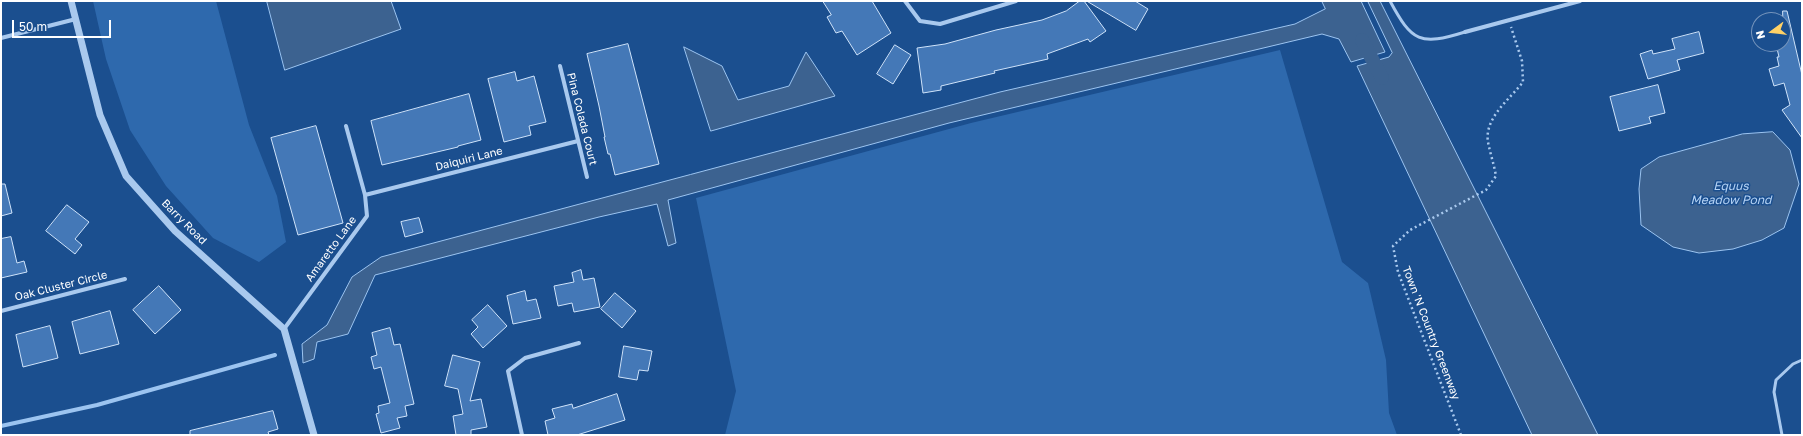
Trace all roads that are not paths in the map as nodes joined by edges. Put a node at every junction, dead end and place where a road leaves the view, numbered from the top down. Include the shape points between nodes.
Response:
1 (72, 1) edge
2 (905, 1) edge
3 (1016, 1) edge
4 (1390, 1) edge
5 (1580, 1) edge
6 (76, 19) junction
7 (1465, 32) joint
8 (1, 38) edge
9 (560, 66) dead end
10 (346, 126) dead end
11 (578, 141) junction
12 (587, 177) dead end
13 (365, 195) junction
14 (125, 279) dead end
15 (1, 311) edge
16 (284, 329) junction
17 (579, 344) dead end
18 (1802, 360) edge
19 (314, 435) edge
20 (522, 435) edge
21 (1782, 435) edge

1 - 6 street, Barry Road
2 - 3 street via 920,21 940,24
4 - 7 lane via 1410,32 1428,40
5 - 7 street
6 - 8 street
6 - 16 street, Barry Road via 100,115 126,176 175,231
9 - 11 street, Pina Colada Court
10 - 13 street, Amaretto Lane
11 - 12 street, Pina Colada Court
11 - 13 street, Daiquiri Lane
13 - 16 street, Amaretto Lane via 367,216
14 - 15 street, Oak Cluster Circle
16 - 19 street
17 - 20 street via 525,358 508,371
18 - 21 lane via 1793,364 1776,380 1774,392

